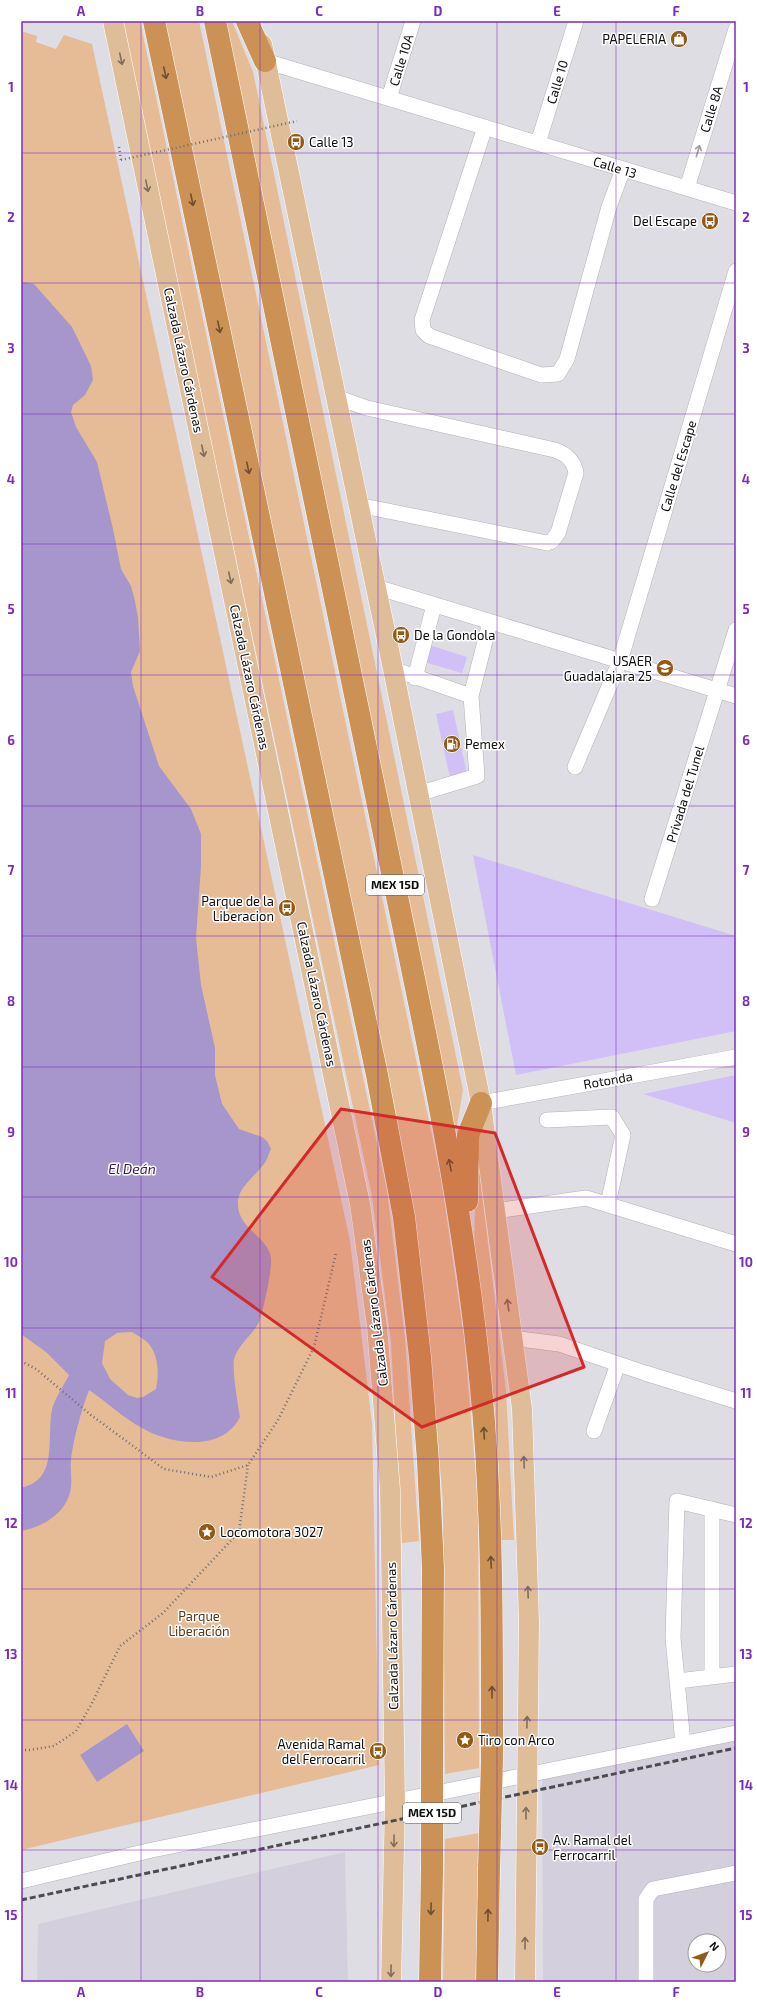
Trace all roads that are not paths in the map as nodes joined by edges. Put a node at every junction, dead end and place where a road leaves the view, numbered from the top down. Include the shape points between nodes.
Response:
1 (113, 21) edge
2 (154, 21) edge
3 (215, 21) edge
4 (247, 21) edge
5 (257, 21) edge
6 (412, 21) edge
7 (576, 21) edge
8 (736, 29) edge
9 (265, 61) junction
10 (389, 98) junction
11 (485, 127) junction
12 (538, 144) junction
13 (622, 169) junction
14 (687, 188) junction
15 (736, 204) edge
16 (736, 271) edge
17 (336, 397) junction
18 (358, 505) junction
19 (376, 587) junction
20 (434, 605) junction
21 (490, 622) junction
22 (736, 630) edge
23 (620, 661) junction
24 (393, 669) junction
25 (415, 678) junction
26 (718, 690) junction
27 (472, 696) junction
28 (736, 696) edge
29 (575, 767) dead end
30 (418, 794) junction
31 (652, 899) dead end
32 (736, 1056) edge
33 (480, 1103) junction
34 (547, 1120) dead end
35 (608, 1204) junction
36 (495, 1211) junction
37 (736, 1244) edge
38 (466, 1270) junction
39 (512, 1338) junction
40 (618, 1364) junction
41 (736, 1401) edge
42 (594, 1431) dead end
43 (712, 1509) junction
44 (736, 1515) edge
45 (736, 1674) edge
46 (712, 1677) junction
47 (678, 1681) junction
48 (736, 1733) edge
49 (683, 1744) junction
50 (527, 1775) junction
51 (395, 1802) junction
52 (736, 1873) edge
53 (21, 1881) edge
54 (391, 1982) edge
55 (430, 1982) edge
56 (487, 1982) edge
57 (525, 1982) edge
58 (646, 1982) edge

1 -> 51 main road, Calzada Lázaro Cárdenas via 360,1204 377,1326 390,1490
2 -> 55 highway, MEX 15D, bridge via 377,1076 404,1217 420,1357 433,1568
38 -> 3 highway, MEX 15D via 459,1209 421,1015
4 - 9 highway
5 - 9 main road
6 - 10 street, Calle 10A
7 - 12 street, Calle 10
14 -> 8 street, Calle 8A
9 - 10 street, Calle 13
9 - 17 main road
10 - 11 street, Calle 13
11 - 12 street, Calle 13
11 - 13 street via 422,320 423,330 429,336 541,375 558,374 567,358
12 - 13 street, Calle 13
13 - 14 street, Calle 13
14 - 15 street, Calle 13
16 - 23 street, Calle del Escape
17 - 18 main road
17 - 18 street via 367,408 555,450 565,454 575,467 576,473 558,533 547,543
18 - 19 main road
19 - 20 street
19 - 24 main road
20 - 21 street
20 - 25 street
21 - 23 street
21 - 27 street
22 - 26 street, Privada del Tunel
23 - 26 street
23 - 29 street, Calle del Escape
24 - 25 street
24 - 30 main road
25 - 27 street
26 - 28 street
26 - 31 street, Privada del Tunel
27 - 30 street via 477,776
30 - 33 main road
32 - 33 street, Rotonda
33 - 36 main road
33 - 38 highway via 468,1135
34 - 35 street via 612,1117 623,1135
35 - 36 street via 586,1198
35 - 37 street
39 -> 36 main road
56 -> 38 highway, MEX 15D, bridge via 492,1759 492,1574 481,1388
39 - 40 street via 559,1344
50 -> 39 main road via 529,1622 522,1409
40 - 41 street
40 - 42 street
43 - 44 street
43 - 46 street
43 - 47 street via 677,1501 672,1638
45 - 46 street
46 - 47 street
47 - 49 street
48 - 49 street
49 - 50 street
50 - 51 street
57 -> 50 main road
51 - 53 street via 152,1850
51 -> 54 main road, Calzada Lázaro Cárdenas
52 - 58 street via 653,1889 646,1898

